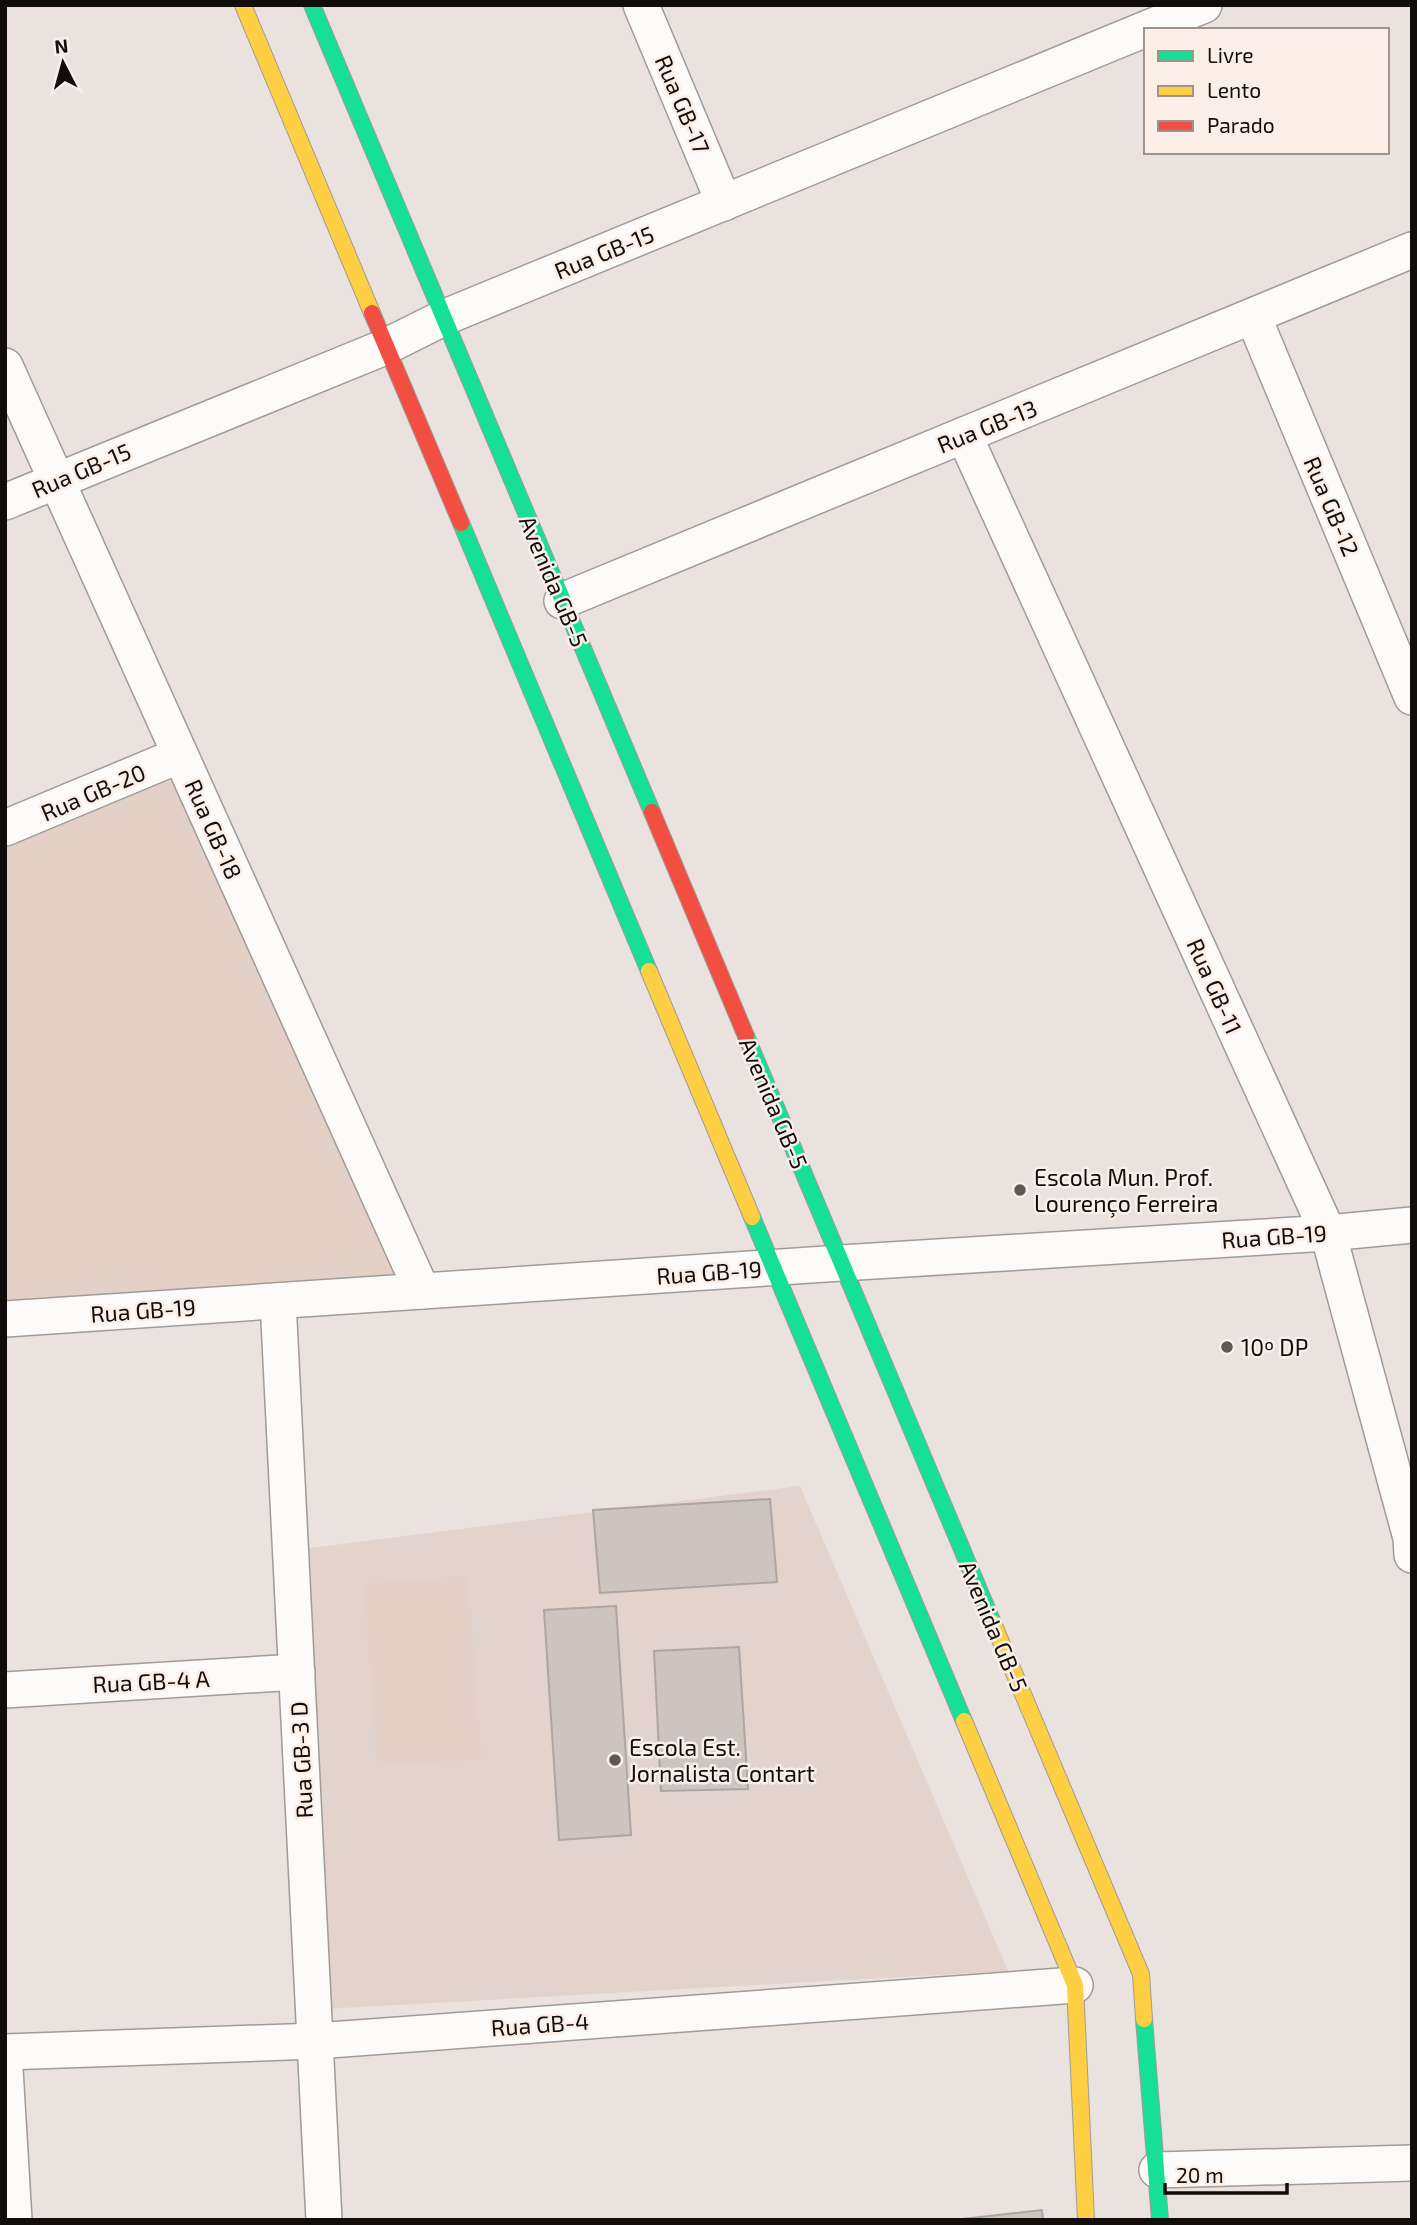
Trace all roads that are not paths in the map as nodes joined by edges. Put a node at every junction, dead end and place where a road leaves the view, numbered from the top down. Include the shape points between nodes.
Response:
1 (243, 5) edge
2 (312, 5) edge
3 (641, 5) edge
4 (1204, 5) edge
5 (1148, 28) edge
6 (1144, 30) edge
7 (724, 203) junction
8 (1412, 250) edge
9 (1253, 316) junction
10 (443, 318) junction
11 (385, 347) junction
12 (5, 366) edge
13 (964, 435) junction
14 (56, 480) junction
15 (5, 502) edge
16 (562, 601) junction
17 (1412, 697) edge
18 (180, 755) junction
19 (5, 828) edge
20 (1412, 1225) edge
21 (1328, 1233) junction
22 (841, 1263) junction
23 (774, 1268) junction
24 (422, 1291) junction
25 (278, 1301) junction
26 (5, 1319) edge
27 (1411, 1538) edge
28 (1412, 1555) edge
29 (297, 1672) junction
30 (5, 1690) edge
31 (1075, 1985) junction
32 (316, 2041) junction
33 (5, 2052) edge
34 (5, 2069) edge
35 (1412, 2163) edge
36 (1157, 2170) junction
37 (15, 2220) edge
38 (324, 2220) edge
39 (1086, 2220) edge
40 (1160, 2220) edge

1 - 11 street
2 - 10 street, Avenida GB-5
3 - 7 street, Rua GB-17
4 - 5 street, Rua GB-15
6 - 7 street, Rua GB-15
7 - 10 street, Rua GB-15
8 - 9 street, Rua GB-13
9 - 13 street, Rua GB-13
9 - 17 street, Rua GB-12
10 - 11 street, Rua GB-15
10 - 16 street, Avenida GB-5
11 - 14 street, Rua GB-15
11 - 23 street
12 - 14 street, Rua GB-18
13 - 16 street, Rua GB-13
13 - 21 street, Rua GB-11
14 - 15 street, Rua GB-15
14 - 18 street, Rua GB-18
16 - 22 street, Avenida GB-5
18 - 19 street, Rua GB-20
18 - 24 street, Rua GB-18
20 - 21 street, Rua GB-19
21 - 22 street, Rua GB-19
21 - 27 street, Rua GB-11
22 - 23 street, Rua GB-19
22 - 36 street, Avenida GB-5 via 1141,1974
23 - 24 street, Rua GB-19
23 - 31 street
24 - 25 street, Rua GB-19
25 - 26 street, Rua GB-19
25 - 29 street, Rua GB-3 D
27 - 28 street, Rua GB-11
29 - 30 street, Rua GB-4 A
29 - 32 street, Rua GB-3 D
31 - 32 street, Rua GB-4
31 - 39 street
32 - 33 street, Rua GB-4
32 - 38 street, Rua GB-3 D
34 - 37 street
35 - 36 street
36 - 40 street, Avenida GB-5

